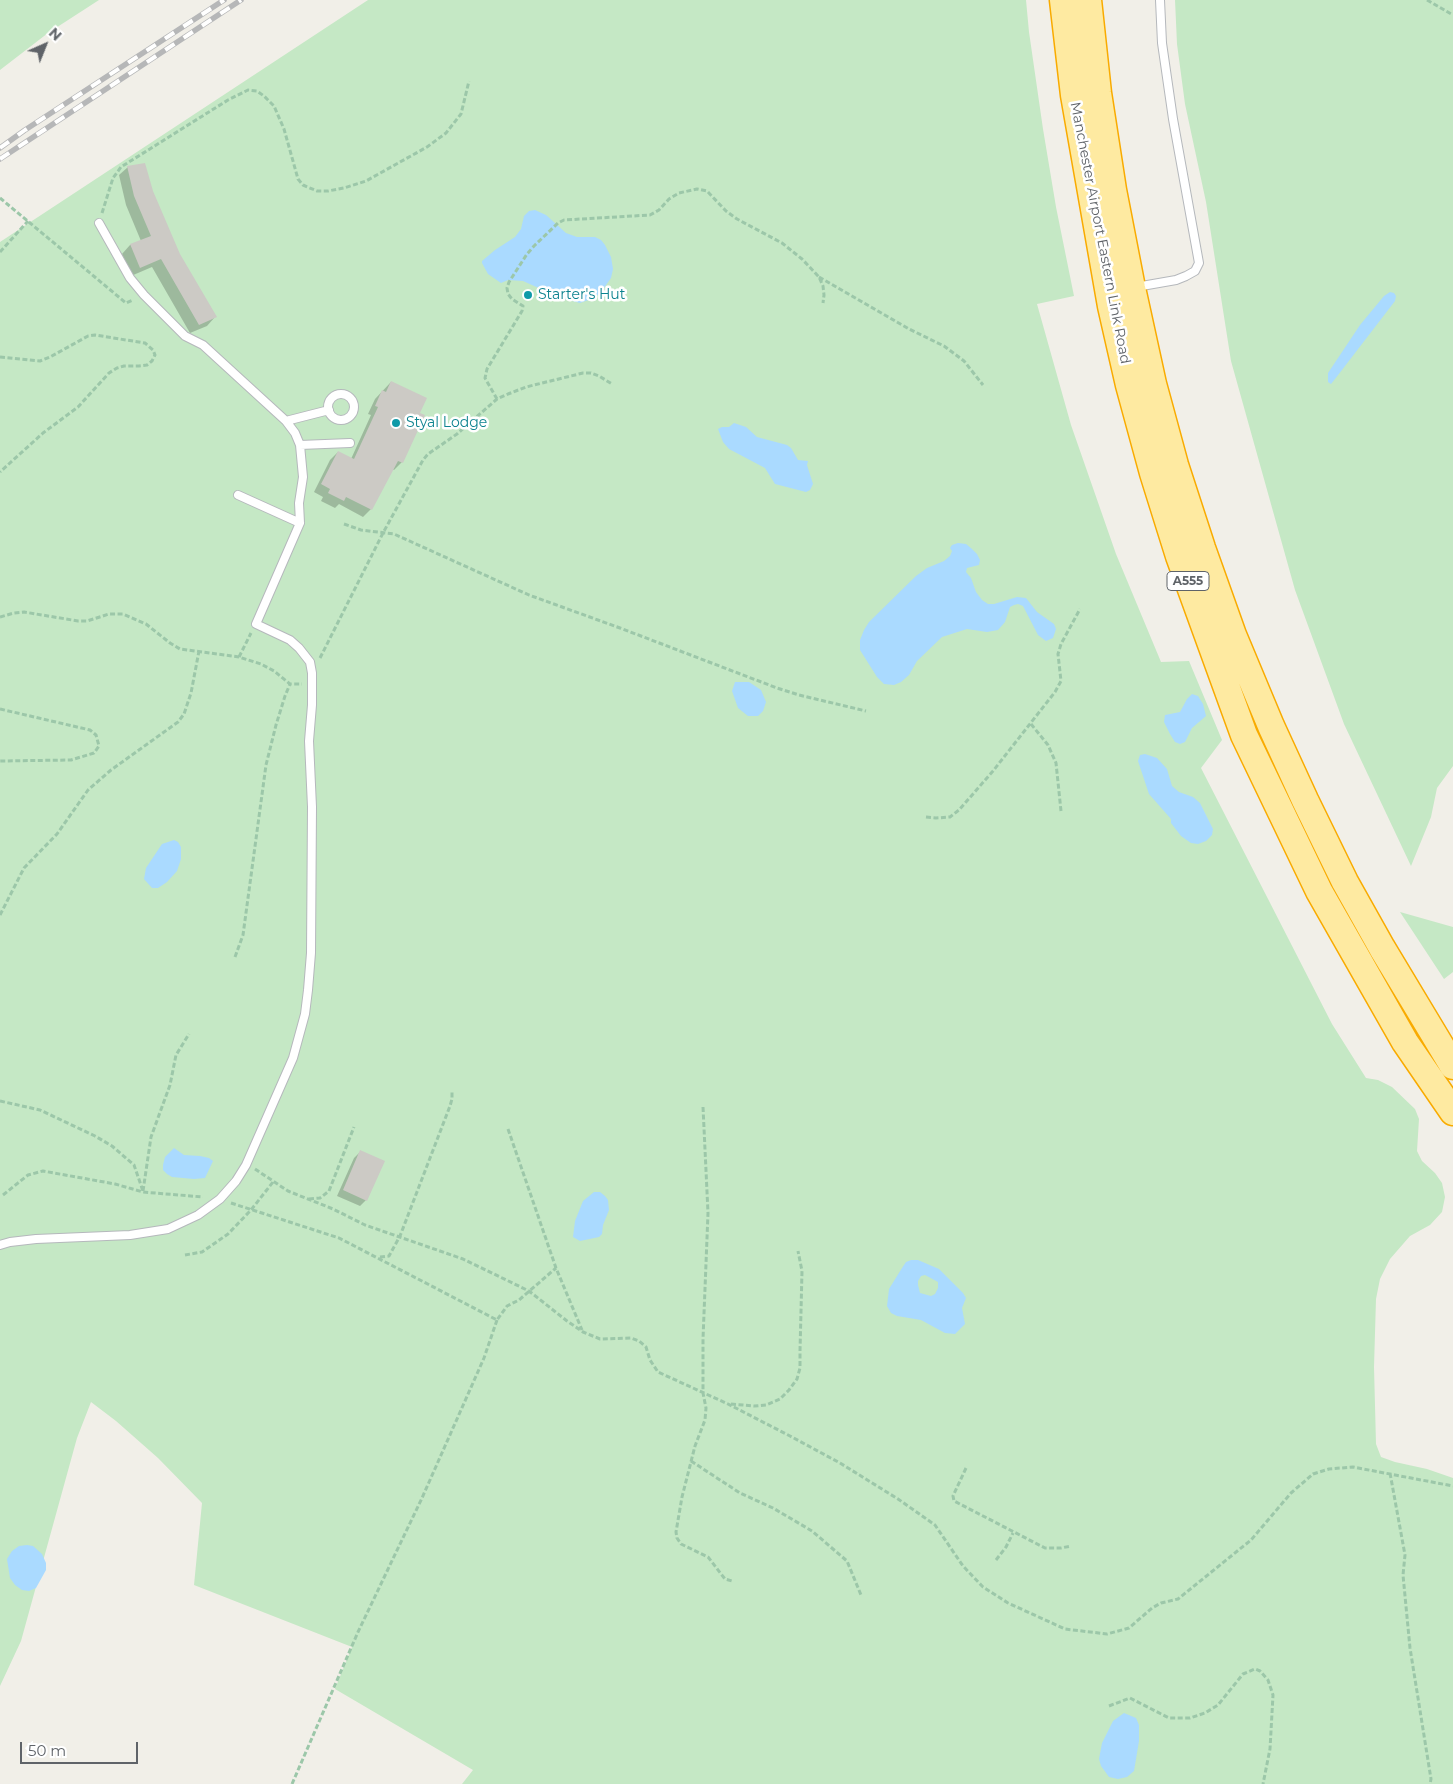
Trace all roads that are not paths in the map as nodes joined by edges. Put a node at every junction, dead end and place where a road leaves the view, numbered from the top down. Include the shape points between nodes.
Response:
1 (1063, 0) edge
2 (1088, 0) edge
3 (1160, 0) edge
4 (99, 223) road end
5 (1132, 288) junction
6 (329, 410) dead end
7 (286, 421) junction
8 (350, 444) dead end
9 (300, 446) junction
10 (238, 495) dead end
11 (300, 523) junction
12 (1453, 1066) edge
13 (1453, 1112) edge
14 (0, 1245) edge

1 - 13 highway, Manchester Airport Eastern Link Road / A555 via 1074,95 1111,306 1129,385 1178,556 1244,735 1319,892 1405,1042
2 - 5 highway, Manchester Airport Eastern Link Road / A555 via 1098,93
3 - 5 lane via 1162,43 1173,119 1199,263 1195,271 1181,278
4 - 7 lane via 130,278 144,295 186,336 203,346
5 - 12 highway, Manchester Airport Eastern Link Road / A555 via 1175,466 1233,635 1271,726 1345,882
6 - 7 lane
7 - 9 lane
8 - 9 lane
9 - 11 lane via 303,477
10 - 11 lane
11 - 14 lane via 256,624 290,640 307,656 312,673 309,741 311,954 305,1014 294,1058 246,1165 220,1199 198,1215 168,1229 130,1235 36,1239

